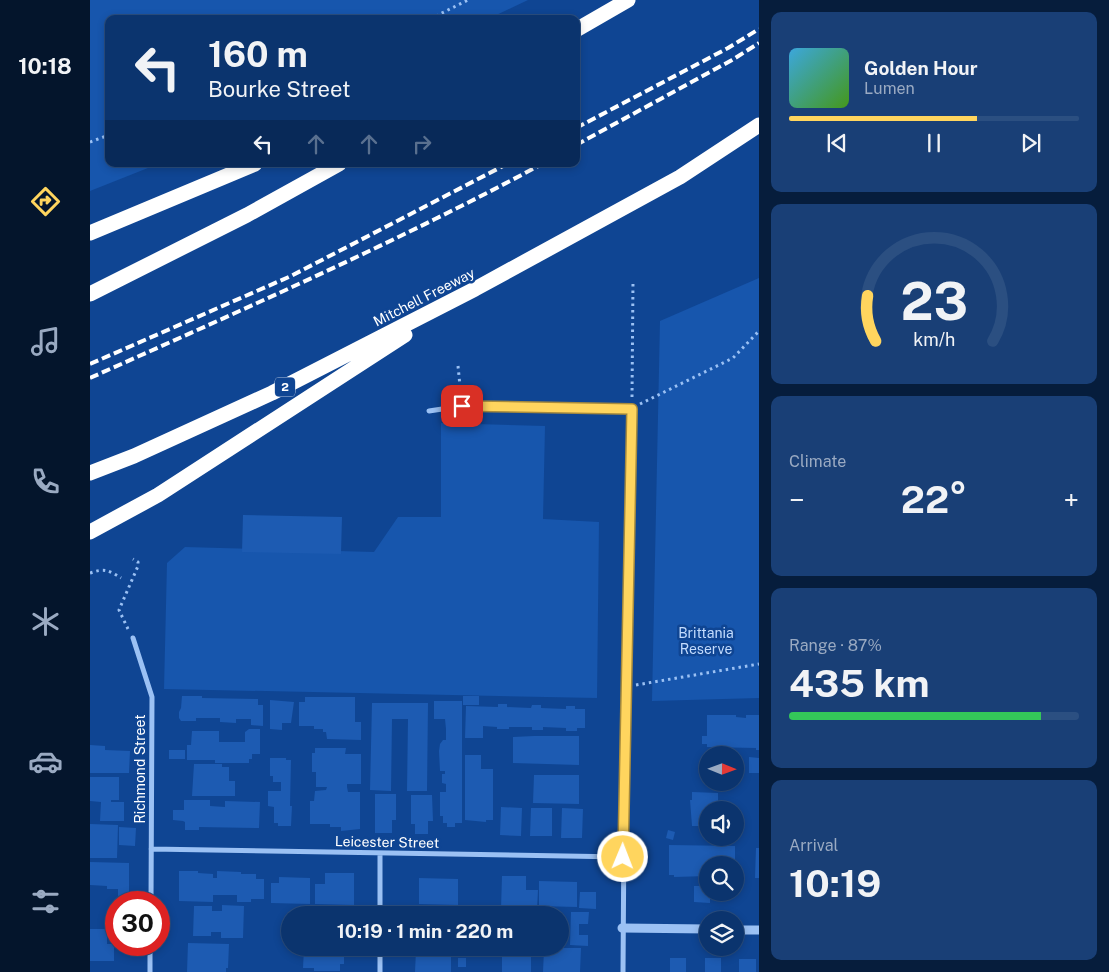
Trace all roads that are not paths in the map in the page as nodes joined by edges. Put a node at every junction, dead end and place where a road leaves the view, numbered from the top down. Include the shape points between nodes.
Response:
1 (628, 0) edge
2 (580, 28) edge
3 (759, 125) edge
4 (249, 167) edge
5 (334, 167) edge
6 (90, 233) edge
7 (475, 289) junction
8 (90, 294) edge
9 (429, 411) dead end
10 (90, 473) edge
11 (90, 532) edge
12 (133, 638) road end
13 (151, 849) junction
14 (380, 853) junction
15 (623, 857) junction
16 (151, 891) edge
17 (380, 906) edge
18 (622, 928) junction
19 (699, 929) edge
20 (744, 930) edge
21 (759, 930) edge
22 (150, 956) edge
23 (380, 956) edge
24 (150, 972) edge
25 (380, 972) edge
26 (622, 972) edge

1 - 2 highway
3 - 7 highway, Mitchell Freeway / 2 via 680,177
4 - 6 highway
5 - 8 highway via 247,215
7 - 10 highway, Mitchell Freeway / 2 via 272,393
7 - 11 highway via 158,495
9 - 15 street via 462,406 632,409
12 - 13 street, Richmond Street via 152,697
13 - 14 street, Leicester Street
13 - 16 street, Richmond Street
14 - 15 street, Leicester Street
14 - 17 street
15 - 18 street
18 - 19 street
18 - 26 street
20 - 21 street
22 - 24 street
23 - 25 street

